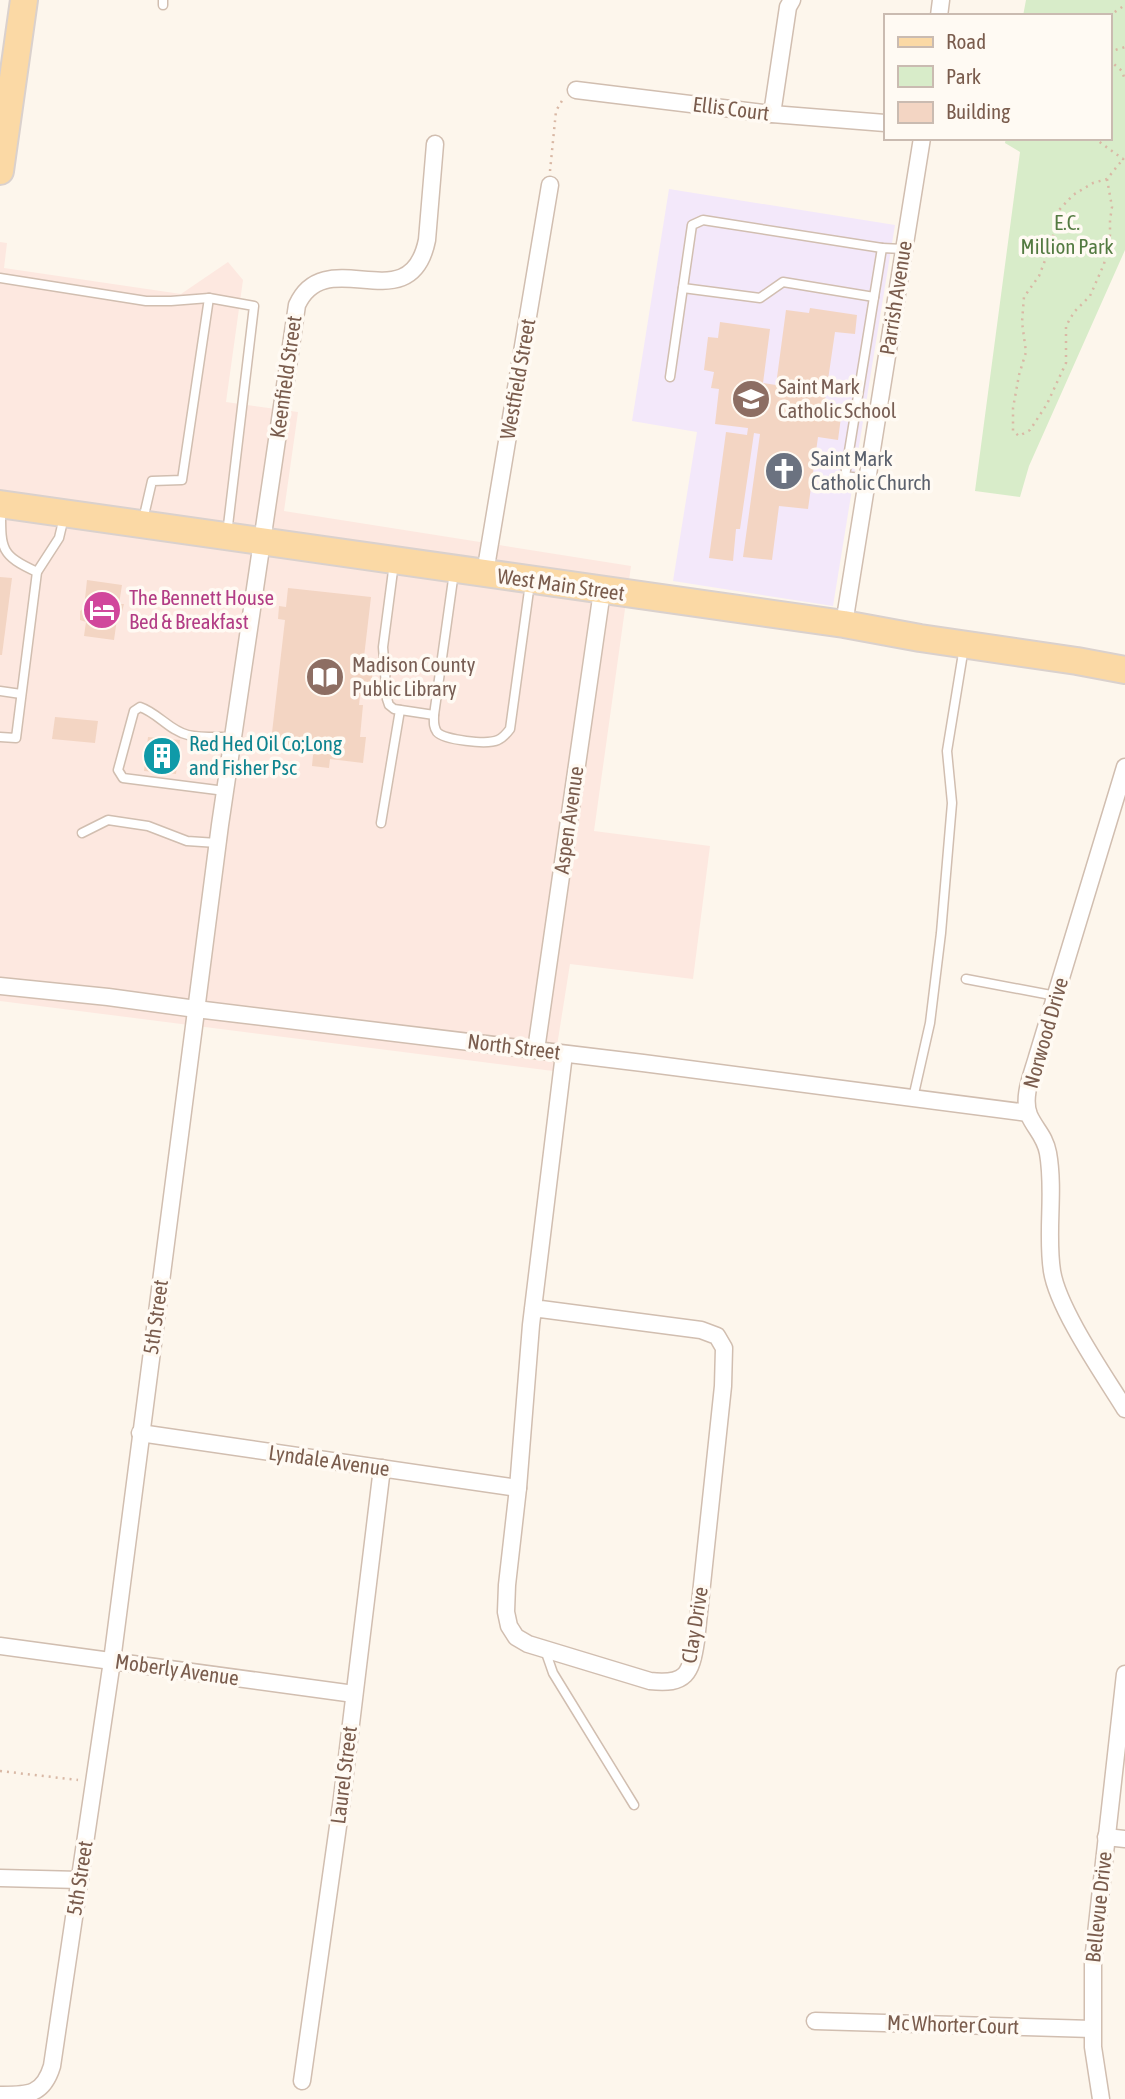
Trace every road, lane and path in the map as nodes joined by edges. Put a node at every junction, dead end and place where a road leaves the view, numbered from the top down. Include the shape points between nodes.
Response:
1 (24, 0) edge
2 (792, 0) edge
3 (1111, 62) edge
4 (1125, 80) edge
5 (576, 90) joint
6 (772, 114) junction
7 (884, 123) edge
8 (922, 140) edge
9 (1097, 140) edge
10 (435, 144) dead end
11 (1124, 158) edge
12 (0, 171) edge
13 (1107, 179) junction
14 (550, 185) joint
15 (882, 248) junction
16 (903, 249) junction
17 (0, 278) edge
18 (683, 288) junction
19 (209, 298) junction
20 (874, 298) junction
21 (670, 377) dead end
22 (867, 479) junction
23 (0, 504) edge
24 (64, 513) junction
25 (142, 524) junction
26 (227, 537) junction
27 (262, 542) junction
28 (394, 560) junction
29 (454, 569) junction
30 (37, 572) junction
31 (485, 573) junction
32 (530, 580) junction
33 (602, 591) junction
34 (844, 624) junction
35 (965, 645) junction
36 (1124, 669) edge
37 (0, 691) edge
38 (21, 694) junction
39 (400, 710) junction
40 (434, 715) junction
41 (0, 737) edge
42 (233, 737) junction
43 (1125, 767) edge
44 (225, 791) junction
45 (381, 823) dead end
46 (82, 833) dead end
47 (217, 843) junction
48 (966, 979) dead end
49 (0, 986) edge
50 (1056, 996) junction
51 (197, 1009) junction
52 (536, 1050) junction
53 (564, 1054) junction
54 (913, 1098) junction
55 (1028, 1114) junction
56 (533, 1308) junction
57 (1125, 1409) edge
58 (140, 1433) junction
59 (382, 1468) junction
60 (518, 1488) junction
61 (0, 1646) edge
62 (545, 1650) junction
63 (112, 1661) junction
64 (1125, 1674) edge
65 (354, 1693) junction
66 (0, 1771) edge
67 (95, 1783) junction
68 (634, 1805) dead end
69 (1106, 1837) junction
70 (1125, 1839) edge
71 (0, 1878) edge
72 (80, 1880) junction
73 (814, 2021) dead end
74 (1092, 2029) junction
75 (302, 2081) dead end
76 (0, 2095) edge
77 (1101, 2099) edge

1 - 12 main road
2 - 6 street
3 - 4 path
5 - 6 street, Ellis Court
5 - 14 path via 556,111
6 - 7 street, Ellis Court
8 - 16 street, Parrish Avenue
9 - 11 path
10 - 27 street, Keenfield Street via 427,240 417,268 394,280 332,278 317,282 296,305
11 - 13 path
13 - 13 path via 1073,195 1059,210 1040,276 1024,296 1027,352 1013,408 1013,431 1019,436 1030,430 1047,404 1066,363 1066,326 1090,296 1104,264 1112,207
14 - 31 street, Westfield Street
15 - 16 lane
15 - 18 lane via 703,220 692,225
15 - 20 lane
16 - 22 street, Parrish Avenue
17 - 19 lane via 146,301
18 - 20 lane via 760,298 783,282
18 - 21 lane
19 - 25 lane via 182,480 152,481
19 - 26 lane via 254,306
20 - 22 lane via 845,476
22 - 34 street, Parrish Avenue
23 - 24 main road, West Main Street
23 - 30 lane via 6,551 13,561
24 - 25 main road, West Main Street
24 - 30 lane via 59,538
25 - 26 main road, West Main Street
26 - 27 main road, West Main Street
27 - 28 main road, West Main Street
27 - 42 street, 5th Street
28 - 29 main road, West Main Street
28 - 39 lane via 383,647 387,699
29 - 31 main road, West Main Street
29 - 40 lane
30 - 38 lane
31 - 32 main road, West Main Street
32 - 33 main road, West Main Street
32 - 40 lane via 510,729 499,740 489,742 449,738 439,734
33 - 34 main road, West Main Street
33 - 52 street, Aspen Avenue
34 - 35 main road, West Main Street
35 - 36 main road, West Main Street
35 - 54 lane via 947,751 951,803 941,933 930,1023
37 - 38 lane
38 - 41 lane via 16,738
39 - 40 lane
39 - 45 lane
42 - 44 street, 5th Street
42 - 44 lane via 187,735 140,707 134,711 118,770 124,778
43 - 50 street, Norwood Drive
44 - 47 street, 5th Street
46 - 47 lane via 108,820 148,826 187,841
47 - 51 street, 5th Street
48 - 50 lane
49 - 51 street, North Street
50 - 55 street, Norwood Drive via 1028,1088
51 - 52 street, North Street
51 - 58 street, 5th Street
52 - 53 street, North Street
53 - 54 street, North Street
53 - 56 street, Clay Drive
54 - 55 street, North Street
55 - 57 street, Norwood Drive via 1044,1136 1048,1151 1050,1253 1059,1294
56 - 60 street, Clay Drive
56 - 62 street, Clay Drive via 701,1329 717,1336 724,1354 692,1666 685,1676 665,1683
58 - 59 street, Lyndale Avenue
58 - 63 street, 5th Street
59 - 60 street, Lyndale Avenue
59 - 65 street, Laurel Street
60 - 62 street, Clay Drive via 506,1612 516,1637
61 - 63 street, Moberly Avenue
62 - 68 lane via 553,1673
63 - 65 street, Moberly Avenue
63 - 67 street, 5th Street
64 - 69 street, Bellevue Drive
65 - 75 street, Laurel Street
66 - 67 path
67 - 72 street, 5th Street
69 - 70 street
69 - 74 street, Bellevue Drive via 1093,1961
71 - 72 street
72 - 76 street, 5th Street via 48,2079 31,2093
73 - 74 street, Mc Whorter Court
74 - 77 street, Bellevue Drive

